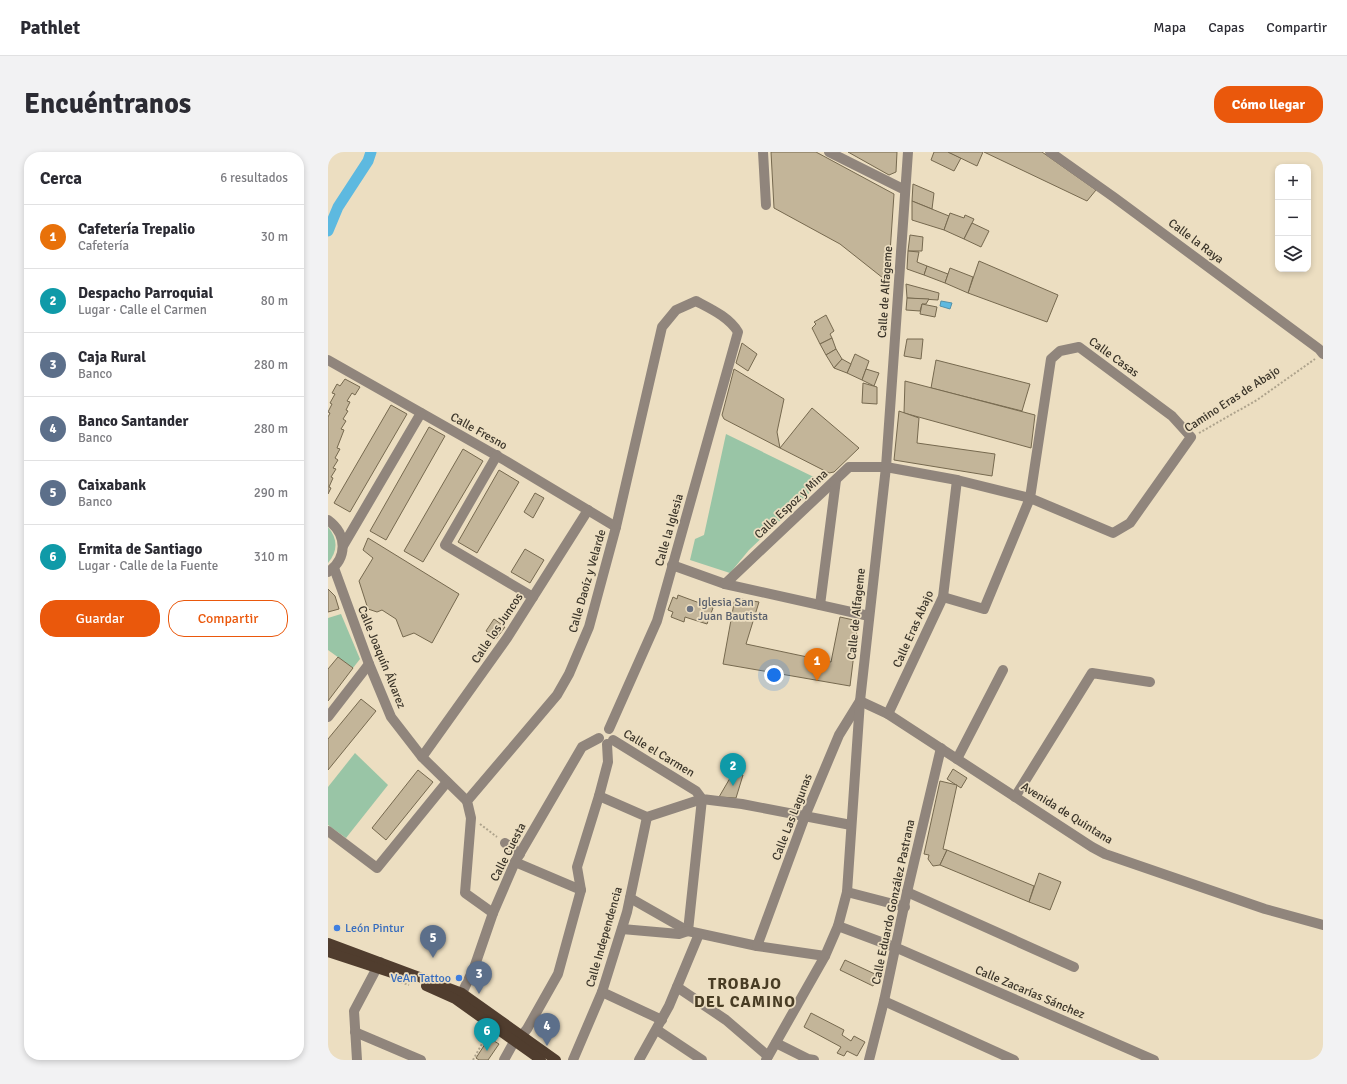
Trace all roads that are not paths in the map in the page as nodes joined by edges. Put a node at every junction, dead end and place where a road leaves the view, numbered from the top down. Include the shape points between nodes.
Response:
1 (764, 152) edge
2 (829, 152) edge
3 (908, 152) edge
4 (1050, 152) edge
5 (905, 190) junction
6 (766, 205) dead end
7 (738, 332) joint
8 (1323, 354) edge
9 (328, 360) edge
10 (421, 413) junction
11 (1191, 437) joint
12 (496, 455) junction
13 (886, 467) junction
14 (836, 480) junction
15 (957, 480) junction
16 (1030, 498) junction
17 (588, 510) junction
18 (328, 520) edge
19 (616, 527) junction
20 (343, 546) junction
21 (672, 565) junction
22 (331, 570) edge
23 (725, 584) junction
24 (533, 597) junction
25 (943, 597) junction
26 (820, 605) junction
27 (869, 616) junction
28 (369, 664) junction
29 (1004, 670) dead end
30 (1150, 682) dead end
31 (860, 701) junction
32 (888, 714) junction
33 (328, 717) edge
34 (606, 741) junction
35 (941, 748) junction
36 (422, 757) junction
37 (957, 759) junction
38 (447, 782) junction
39 (600, 796) junction
40 (1015, 797) junction
41 (702, 799) junction
42 (466, 801) junction
43 (805, 816) junction
44 (647, 817) junction
45 (852, 825) junction
46 (328, 831) edge
47 (505, 842) road end
48 (517, 858) junction
49 (577, 867) junction
50 (566, 884) junction
51 (581, 890) junction
52 (847, 892) junction
53 (907, 892) junction
54 (630, 898) junction
55 (905, 907) junction
56 (493, 913) junction
57 (1323, 925) edge
58 (838, 926) junction
59 (622, 929) junction
60 (688, 931) junction
61 (699, 934) junction
62 (328, 943) edge
63 (757, 946) junction
64 (896, 948) junction
65 (328, 952) edge
66 (825, 956) junction
67 (378, 965) junction
68 (1074, 967) dead end
69 (415, 984) junction
70 (677, 987) junction
71 (602, 992) junction
72 (462, 993) junction
73 (884, 1001) junction
74 (662, 1020) junction
75 (657, 1030) junction
76 (355, 1032) junction
77 (519, 1038) junction
78 (776, 1042) junction
79 (403, 1056) edge
80 (767, 1058) edge
81 (357, 1060) edge
82 (421, 1060) edge
83 (504, 1060) edge
84 (541, 1060) edge
85 (556, 1060) edge
86 (573, 1060) edge
87 (639, 1060) edge
88 (702, 1060) edge
89 (809, 1060) edge
90 (869, 1060) edge
91 (1014, 1060) edge
92 (1154, 1060) edge

1 - 6 street
2 - 5 street
3 - 5 street, Calle de Alfageme
4 - 8 street, Calle la Raya
5 - 13 street, Calle de Alfageme
7 - 19 street, Calle Daoíz y Velarde via 717,312 696,301 676,310 662,327
7 - 21 street, Calle la Iglesia
9 - 10 street, Calle Fresno
10 - 12 street, Calle Fresno
10 - 20 street
11 - 16 street, Camino Eras de Abajo via 1130,523 1113,533
11 - 16 street, Calle Casas via 1172,416 1078,347 1060,350 1051,359
12 - 17 street, Calle Fresno
12 - 24 street via 445,545
13 - 14 street, Calle Espoz y Mina via 849,467
13 - 15 street, Calle Espoz y Mina
13 - 27 street, Calle de Alfageme
14 - 23 street, Calle Espoz y Mina
14 - 26 street
15 - 16 street, Calle Espoz y Mina
15 - 25 street, Calle Eras Abajo
16 - 25 street, Calle Casas via 984,609
17 - 19 street, Calle Fresno
17 - 24 street, Calle los Juncos
18 - 20 street via 335,525 341,535
19 - 42 street, Calle Daoíz y Velarde via 590,627 569,674 557,695
20 - 22 street via 341,558
21 - 23 street
21 - 34 street, Calle la Iglesia via 657,620 609,729 613,732
22 - 28 street, Calle Joaquín Álvarez
23 - 26 street
24 - 36 street, Calle los Juncos via 507,638
25 - 32 street, Calle Eras Abajo
26 - 27 street
27 - 31 street, Calle de Alfageme
28 - 33 street
28 - 36 street, Calle Joaquín Álvarez via 392,717
29 - 37 street
30 - 40 street via 1092,674
31 - 32 street, Avenida de Quintana
31 - 43 street, Calle Las Lagunas via 839,734
31 - 45 street, Calle de Alfageme
32 - 35 street, Avenida de Quintana
34 - 39 street via 608,762
34 - 41 street, Calle el Carmen via 696,791
34 - 48 street, Calle Cuesta via 582,747
35 - 37 street, Avenida de Quintana
35 - 53 street, Calle Eduardo González Pastrana
36 - 38 street, Calle Joaquín Álvarez
37 - 40 street, Avenida de Quintana
38 - 42 street, Calle Joaquín Álvarez
38 - 46 street via 377,868
39 - 44 street
39 - 49 street
40 - 57 street, Avenida de Quintana via 1105,854 1264,909
41 - 43 street
41 - 44 street
41 - 60 street
42 - 56 street via 471,818 465,893
43 - 45 street
43 - 63 street, Calle Las Lagunas
44 - 54 street, Calle Independencia
45 - 52 street, Calle de Alfageme
47 - 48 street
48 - 50 street
48 - 56 street, Calle Cuesta
49 - 50 street
49 - 51 street
50 - 51 street
51 - 77 street via 558,974
52 - 55 street
52 - 58 street, Calle de Alfageme
53 - 55 street, Calle Eduardo González Pastrana
53 - 68 street
54 - 59 street, Calle Independencia
54 - 60 street
55 - 64 street, Calle Eduardo González Pastrana
56 - 72 street, Calle Cuesta via 474,968
58 - 64 street, Calle Zacarías Sánchez
58 - 66 street, Calle de Alfageme
59 - 60 street via 679,934
59 - 71 street, Calle Independencia
60 - 61 street
61 - 63 street
61 - 70 street
62 - 67 main road
63 - 66 street
64 - 73 street, Calle Eduardo González Pastrana
64 - 92 street, Calle Zacarías Sánchez
65 - 67 main road
66 - 78 street, Calle de Alfageme
67 - 69 main road
67 - 72 main road
67 - 76 street via 354,1012
69 - 72 main road via 432,985 455,994
69 - 77 main road via 455,999
70 - 74 street
70 - 80 street via 726,1020
71 - 74 street
71 - 86 street, Calle Independencia
72 - 77 main road
73 - 90 street, Calle Eduardo González Pastrana
73 - 91 street
74 - 75 street
75 - 87 street
75 - 88 street
76 - 79 street
76 - 81 street
77 - 83 street
77 - 84 main road
77 - 85 main road
78 - 80 street, Calle de Alfageme
78 - 89 street
79 - 82 street

